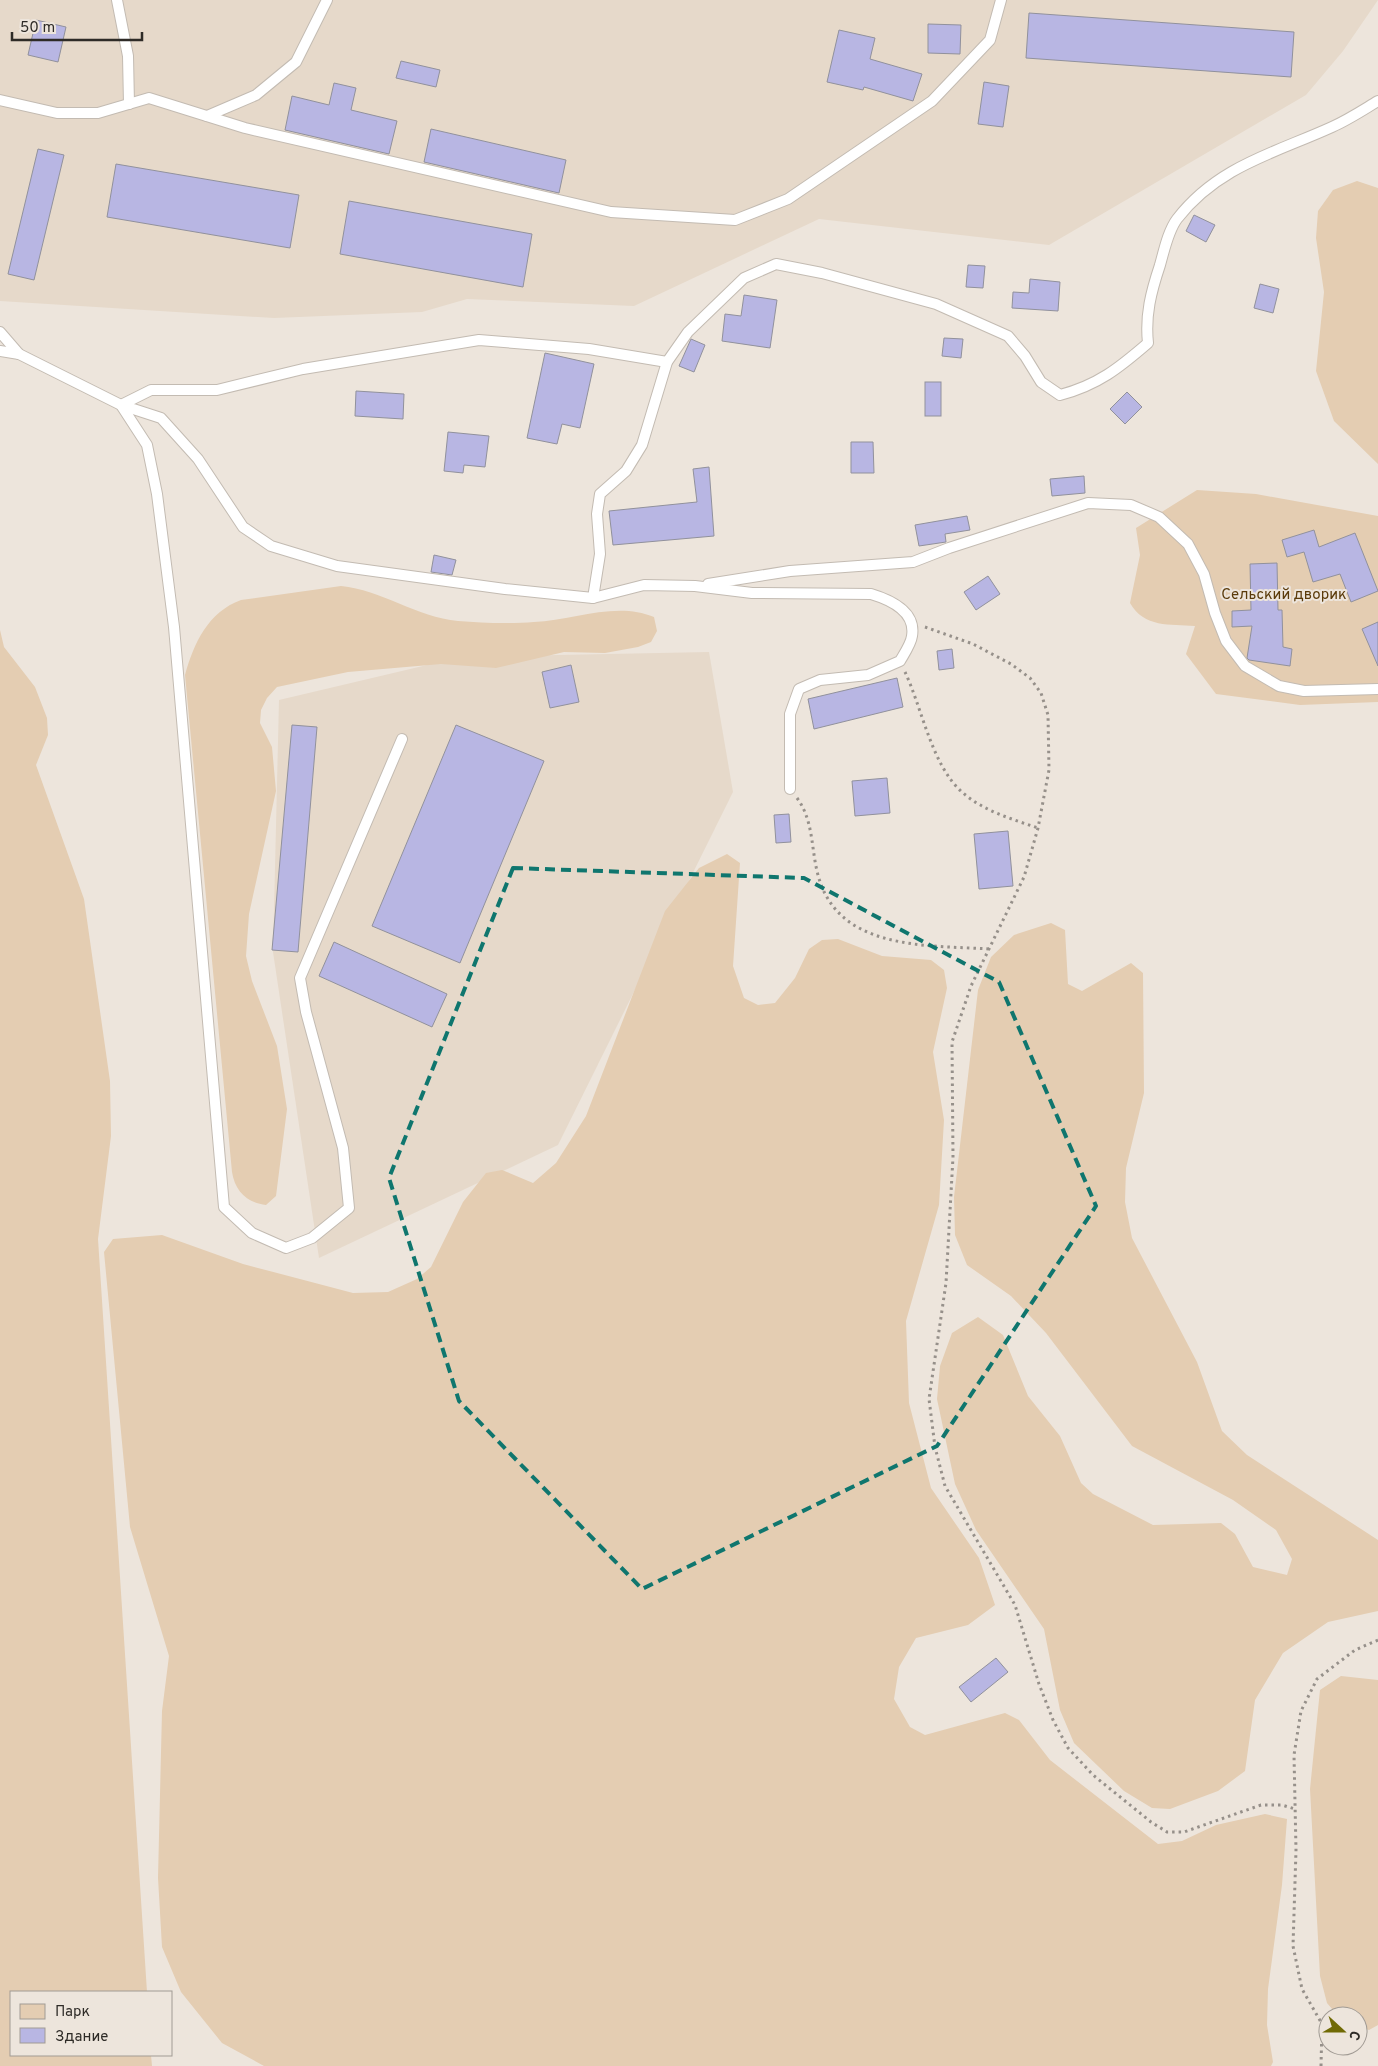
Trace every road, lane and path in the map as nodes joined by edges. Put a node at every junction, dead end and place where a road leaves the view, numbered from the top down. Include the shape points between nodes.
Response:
1 (117, 0) edge
2 (327, 0) edge
3 (1001, 0) edge
4 (0, 100) edge
5 (1378, 101) edge
6 (129, 104) junction
7 (207, 116) junction
8 (0, 332) edge
9 (0, 351) edge
10 (19, 354) junction
11 (667, 362) junction
12 (121, 405) junction
13 (695, 586) junction
14 (593, 598) junction
15 (913, 622) junction
16 (900, 661) junction
17 (1378, 690) edge
18 (402, 739) dead end
19 (790, 789) joint
20 (1038, 828) junction
21 (990, 949) junction
22 (1378, 1640) edge
23 (1295, 1809) junction
24 (1321, 2066) edge

1 - 6 lane via 128,56
2 - 7 lane via 296,62 256,96
3 - 7 lane via 990,40 932,101 788,199 736,220 611,212 255,130
4 - 6 lane via 57,114 98,113
5 - 11 lane via 1333,127 1252,160 1202,193 1176,221 1163,255 1147,312 1148,343 1112,373 1084,389 1060,395 1041,382 1008,336 936,304 776,264 744,278 688,332
6 - 7 lane via 149,98
8 - 10 lane
9 - 10 lane
10 - 12 lane
11 - 12 lane via 589,349 479,340 303,369 217,390 151,390
11 - 14 lane via 642,445 626,471 600,494 600,554
12 - 14 lane via 161,418 198,459 243,527 271,546 337,566
12 - 18 lane via 147,445 159,513 187,768 224,1207 252,1233 286,1248 312,1238 349,1208 343,1148 306,1012 300,978
13 - 14 lane via 644,585
13 - 15 lane via 752,593 871,594 886,598
13 - 17 lane via 790,571 913,562 1088,503 1131,505 1159,517 1188,544 1204,574 1226,641 1245,666 1279,686 1304,691
15 - 16 lane via 912,638
15 - 20 path via 973,644 1011,664 1030,678 1042,693 1048,715 1049,770
16 - 19 lane via 868,675 820,680 799,689 790,714
16 - 20 path via 946,773 962,792 992,812
19 - 21 path via 805,809 820,879 828,900 842,917 866,933 907,944
20 - 21 path via 1024,877
21 - 23 path via 971,986 952,1042 953,1157 946,1283 929,1399 935,1447 945,1486 1015,1605 1053,1720 1068,1748 1093,1775 1167,1832 1184,1832 1261,1805
22 - 23 path via 1355,1650 1317,1679 1301,1711 1294,1755
23 - 24 path via 1292,1946 1302,1989 1322,2024

